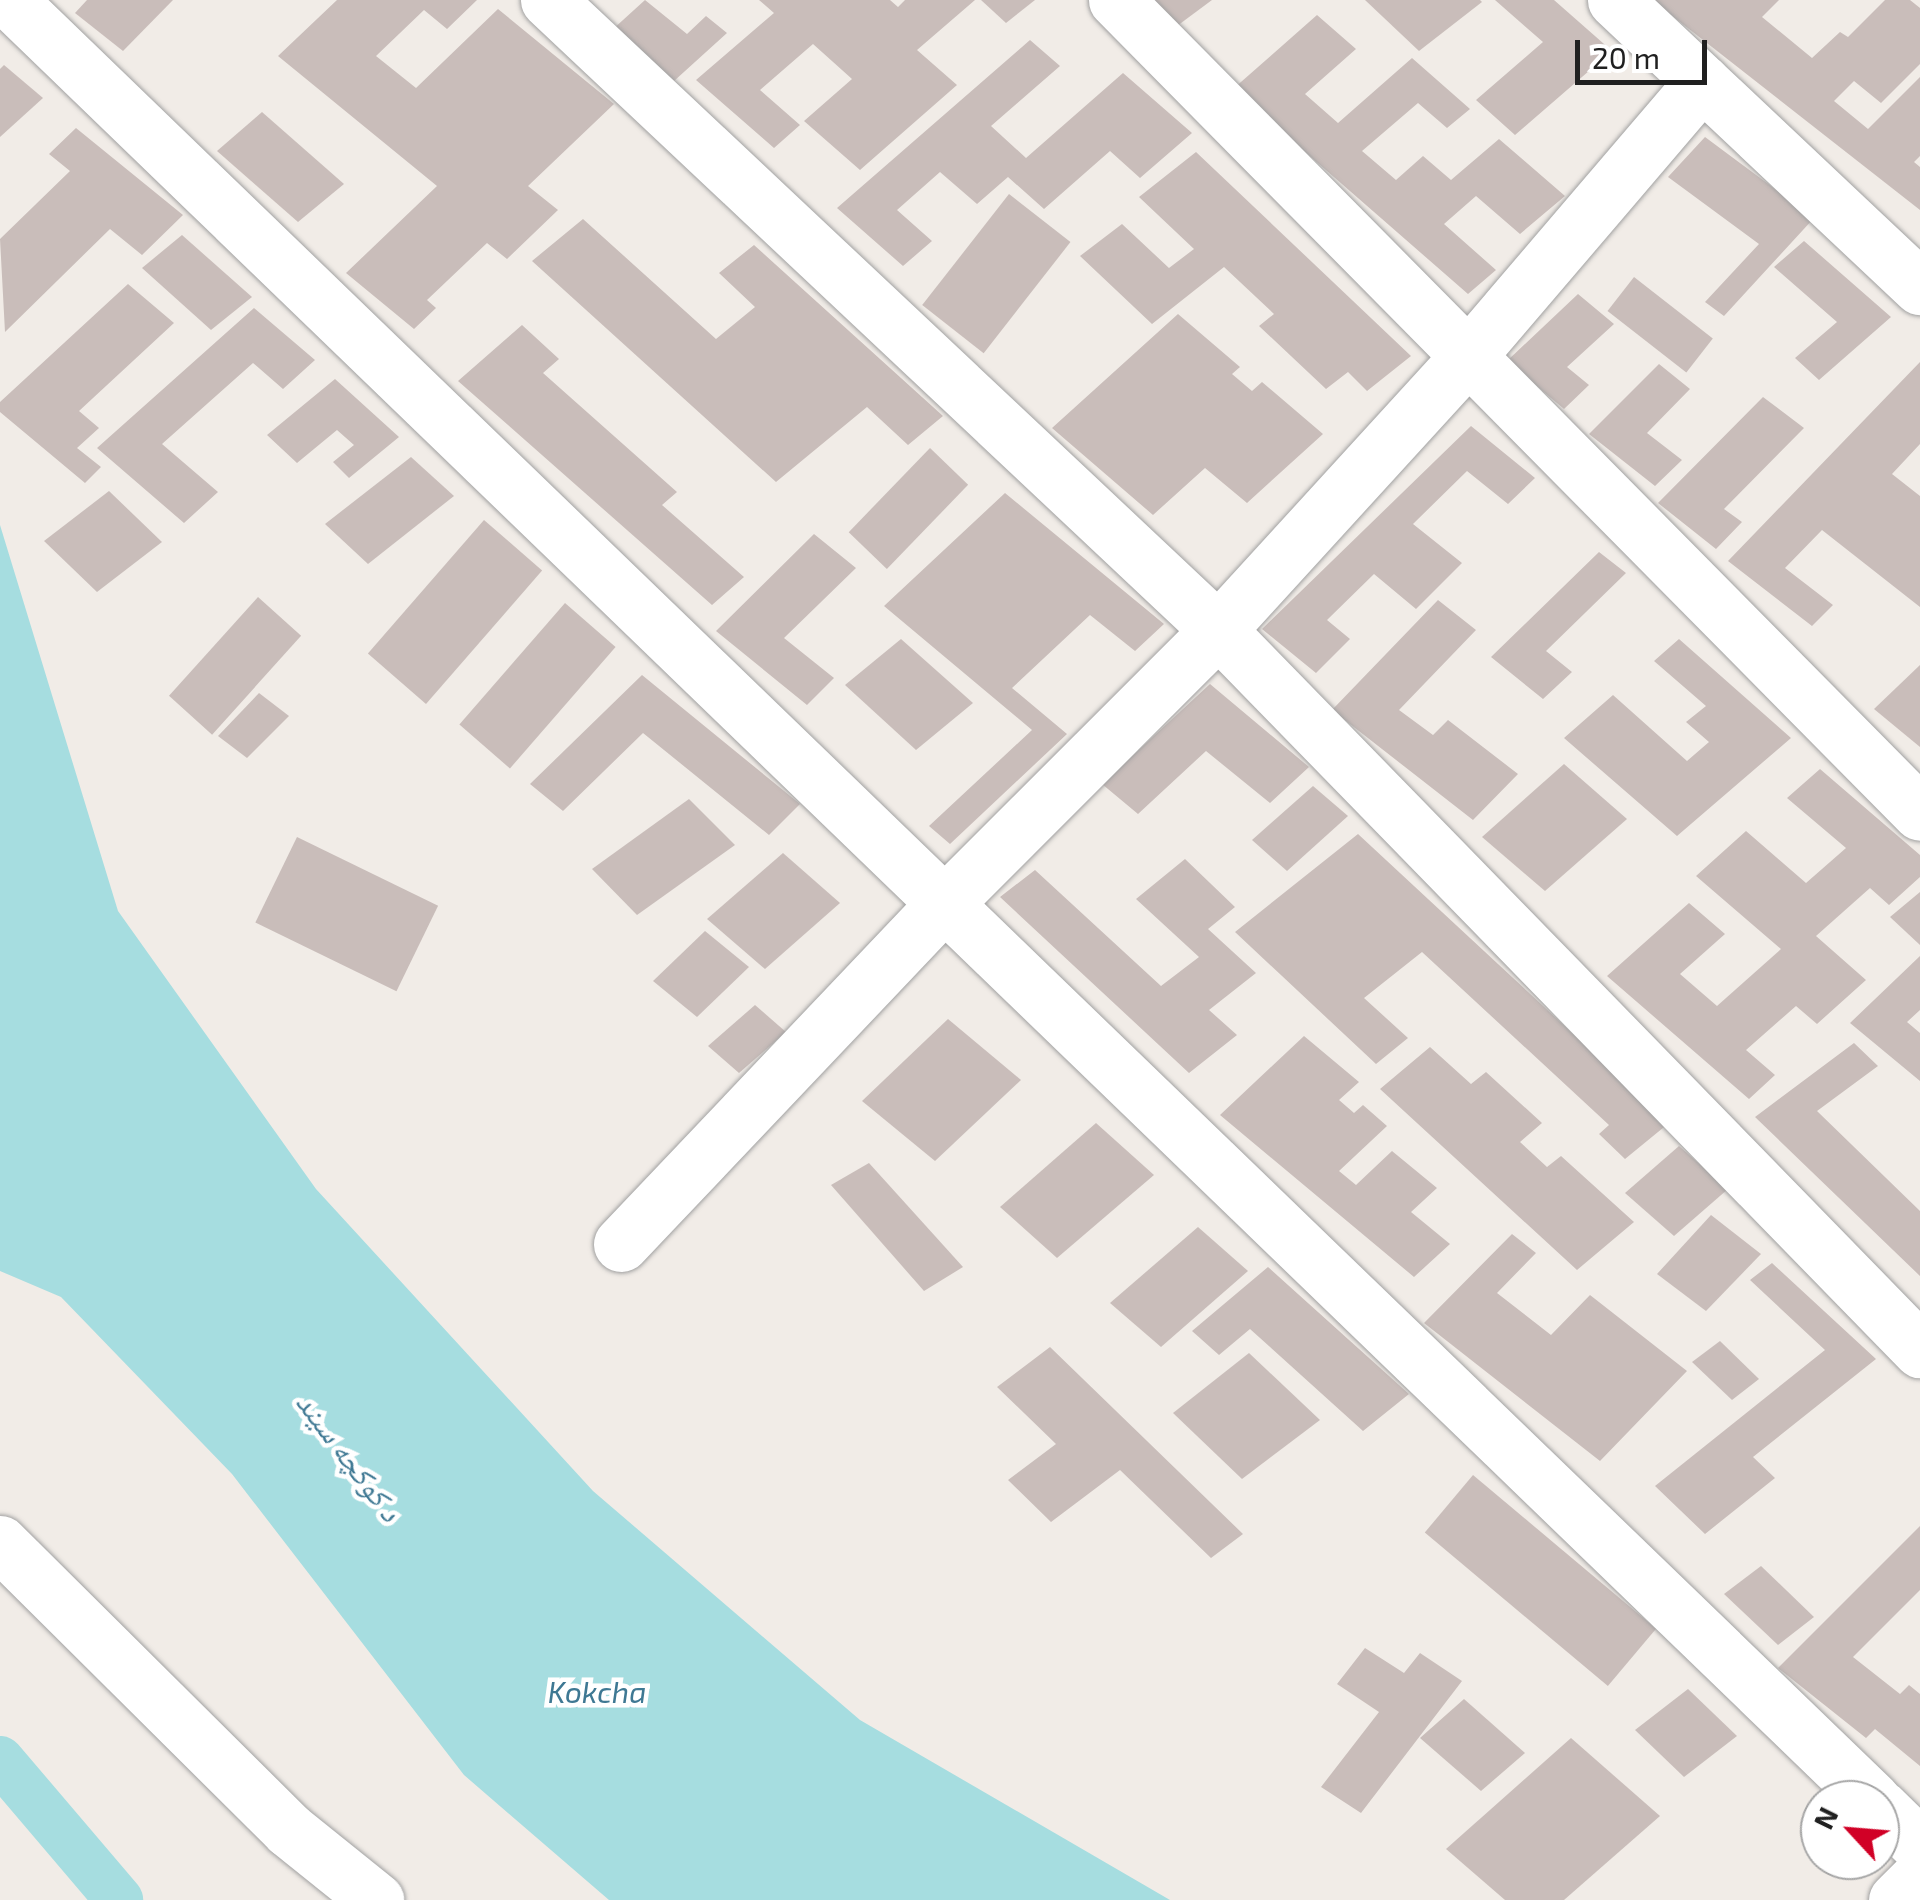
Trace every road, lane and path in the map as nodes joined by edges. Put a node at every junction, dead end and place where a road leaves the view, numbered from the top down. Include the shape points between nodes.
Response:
1 (9, 0) edge
2 (548, 0) edge
3 (1116, 0) edge
4 (1615, 0) edge
5 (1702, 82) junction
6 (1920, 286) edge
7 (1469, 355) junction
8 (1218, 630) junction
9 (1920, 813) edge
10 (946, 901) junction
11 (621, 1244) dead end
12 (1920, 1350) edge
13 (0, 1543) edge
14 (1852, 1780) edge
15 (1900, 1826) edge
16 (1920, 1846) edge
17 (1920, 1876) edge
18 (376, 1900) edge
19 (1896, 1900) edge

1 - 10 street
2 - 8 street
3 - 7 street
4 - 5 street
5 - 6 street
5 - 7 street
7 - 8 street
7 - 9 street
8 - 10 street
8 - 12 street
10 - 11 street
10 - 14 street
13 - 18 street via 289,1830
15 - 16 street
17 - 19 street

